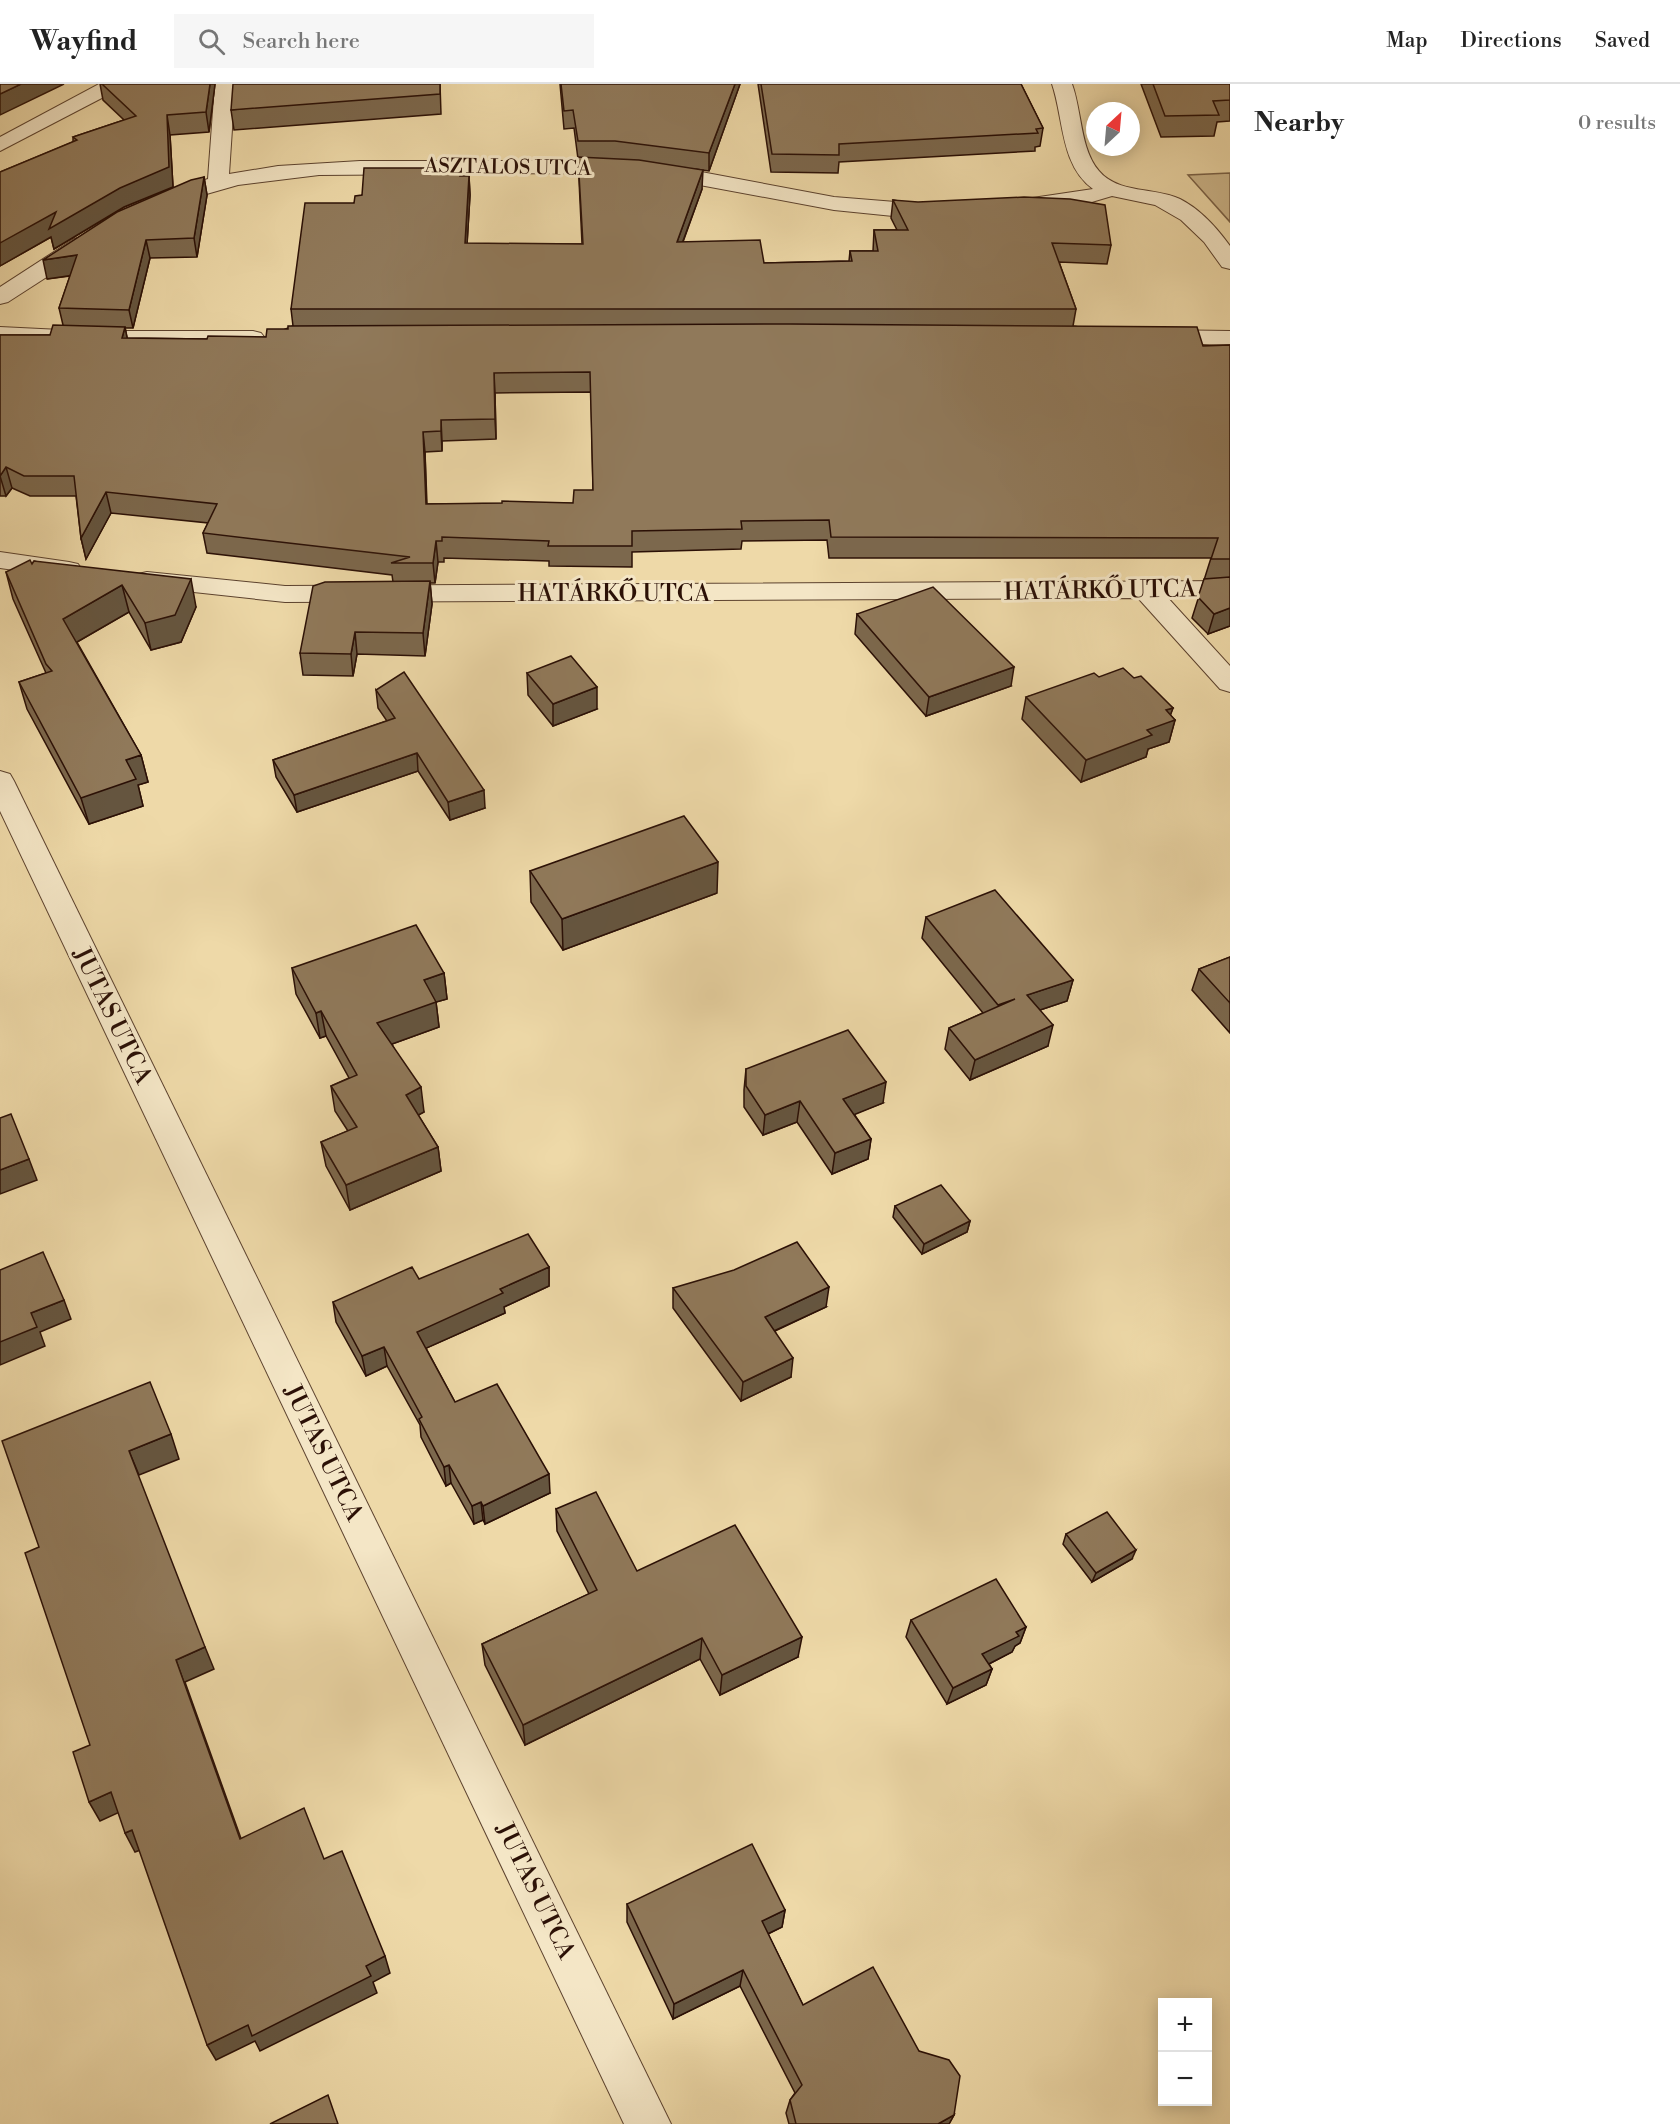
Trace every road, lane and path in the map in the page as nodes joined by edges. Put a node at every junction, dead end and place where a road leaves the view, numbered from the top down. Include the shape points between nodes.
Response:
1 (114, 84) edge
2 (225, 84) edge
3 (1062, 84) edge
4 (0, 145) edge
5 (218, 182) junction
6 (1114, 189) junction
7 (1010, 207) edge
8 (954, 210) edge
9 (138, 211) edge
10 (104, 231) edge
11 (1230, 262) edge
12 (0, 297) edge
13 (0, 334) edge
14 (1138, 337) edge
15 (276, 338) edge
16 (1230, 338) edge
17 (0, 560) edge
18 (90, 573) edge
19 (123, 577) edge
20 (1230, 589) edge
21 (1148, 591) junction
22 (1230, 683) edge
23 (0, 781) edge
24 (648, 2124) edge

1 - 4 street
2 - 5 street
3 - 6 street via 1078,151 1091,177
5 - 8 street, ASZTALOS UTCA via 362,167 545,167 660,172 873,208
5 - 9 street, ASZTALOS UTCA via 186,190
6 - 7 street via 1085,198
6 - 11 street via 1172,204 1206,231
10 - 12 street
13 - 15 street
14 - 16 street
17 - 18 street
19 - 21 street, HATÁRKŐ UTCA via 285,594
20 - 21 street, HATÁRKŐ UTCA
21 - 22 street
23 - 24 street, JUTAS UTCA

